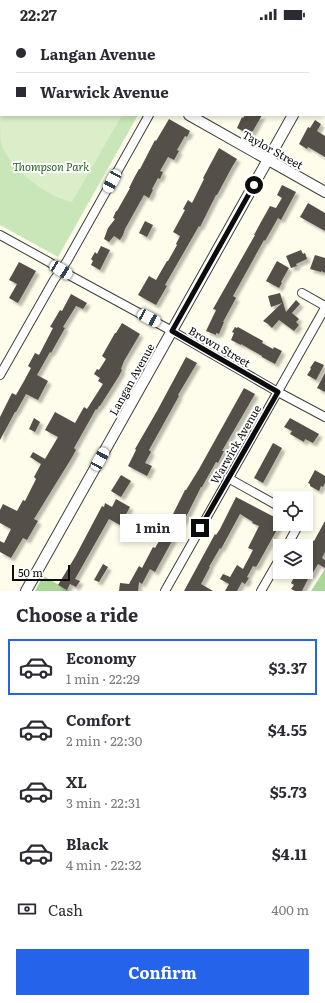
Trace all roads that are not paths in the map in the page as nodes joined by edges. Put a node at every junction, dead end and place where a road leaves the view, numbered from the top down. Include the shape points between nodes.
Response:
1 (147, 116) edge
2 (191, 116) edge
3 (292, 116) edge
4 (268, 159) junction
5 (325, 192) edge
6 (0, 235) edge
7 (61, 270) junction
8 (302, 293) dead end
9 (325, 307) edge
10 (172, 331) junction
11 (3, 363) edge
12 (0, 375) edge
13 (278, 392) junction
14 (325, 417) edge
15 (228, 478) junction
16 (273, 503) edge
17 (273, 570) edge
18 (26, 591) edge
19 (165, 591) edge
20 (261, 591) edge

1 - 7 street
2 - 4 street, Taylor Street
3 - 4 street, Langan Avenue
4 - 5 street, Taylor Street
4 - 10 street, Langan Avenue
6 - 7 street, Brown Street
7 - 10 street, Brown Street
7 - 11 street
8 - 9 street
9 - 13 street, Warwick Avenue
10 - 13 street, Brown Street
10 - 18 street, Langan Avenue
11 - 12 street
13 - 14 street, Brown Street
13 - 15 street, Warwick Avenue
15 - 16 street
15 - 19 street, Warwick Avenue
17 - 20 street

